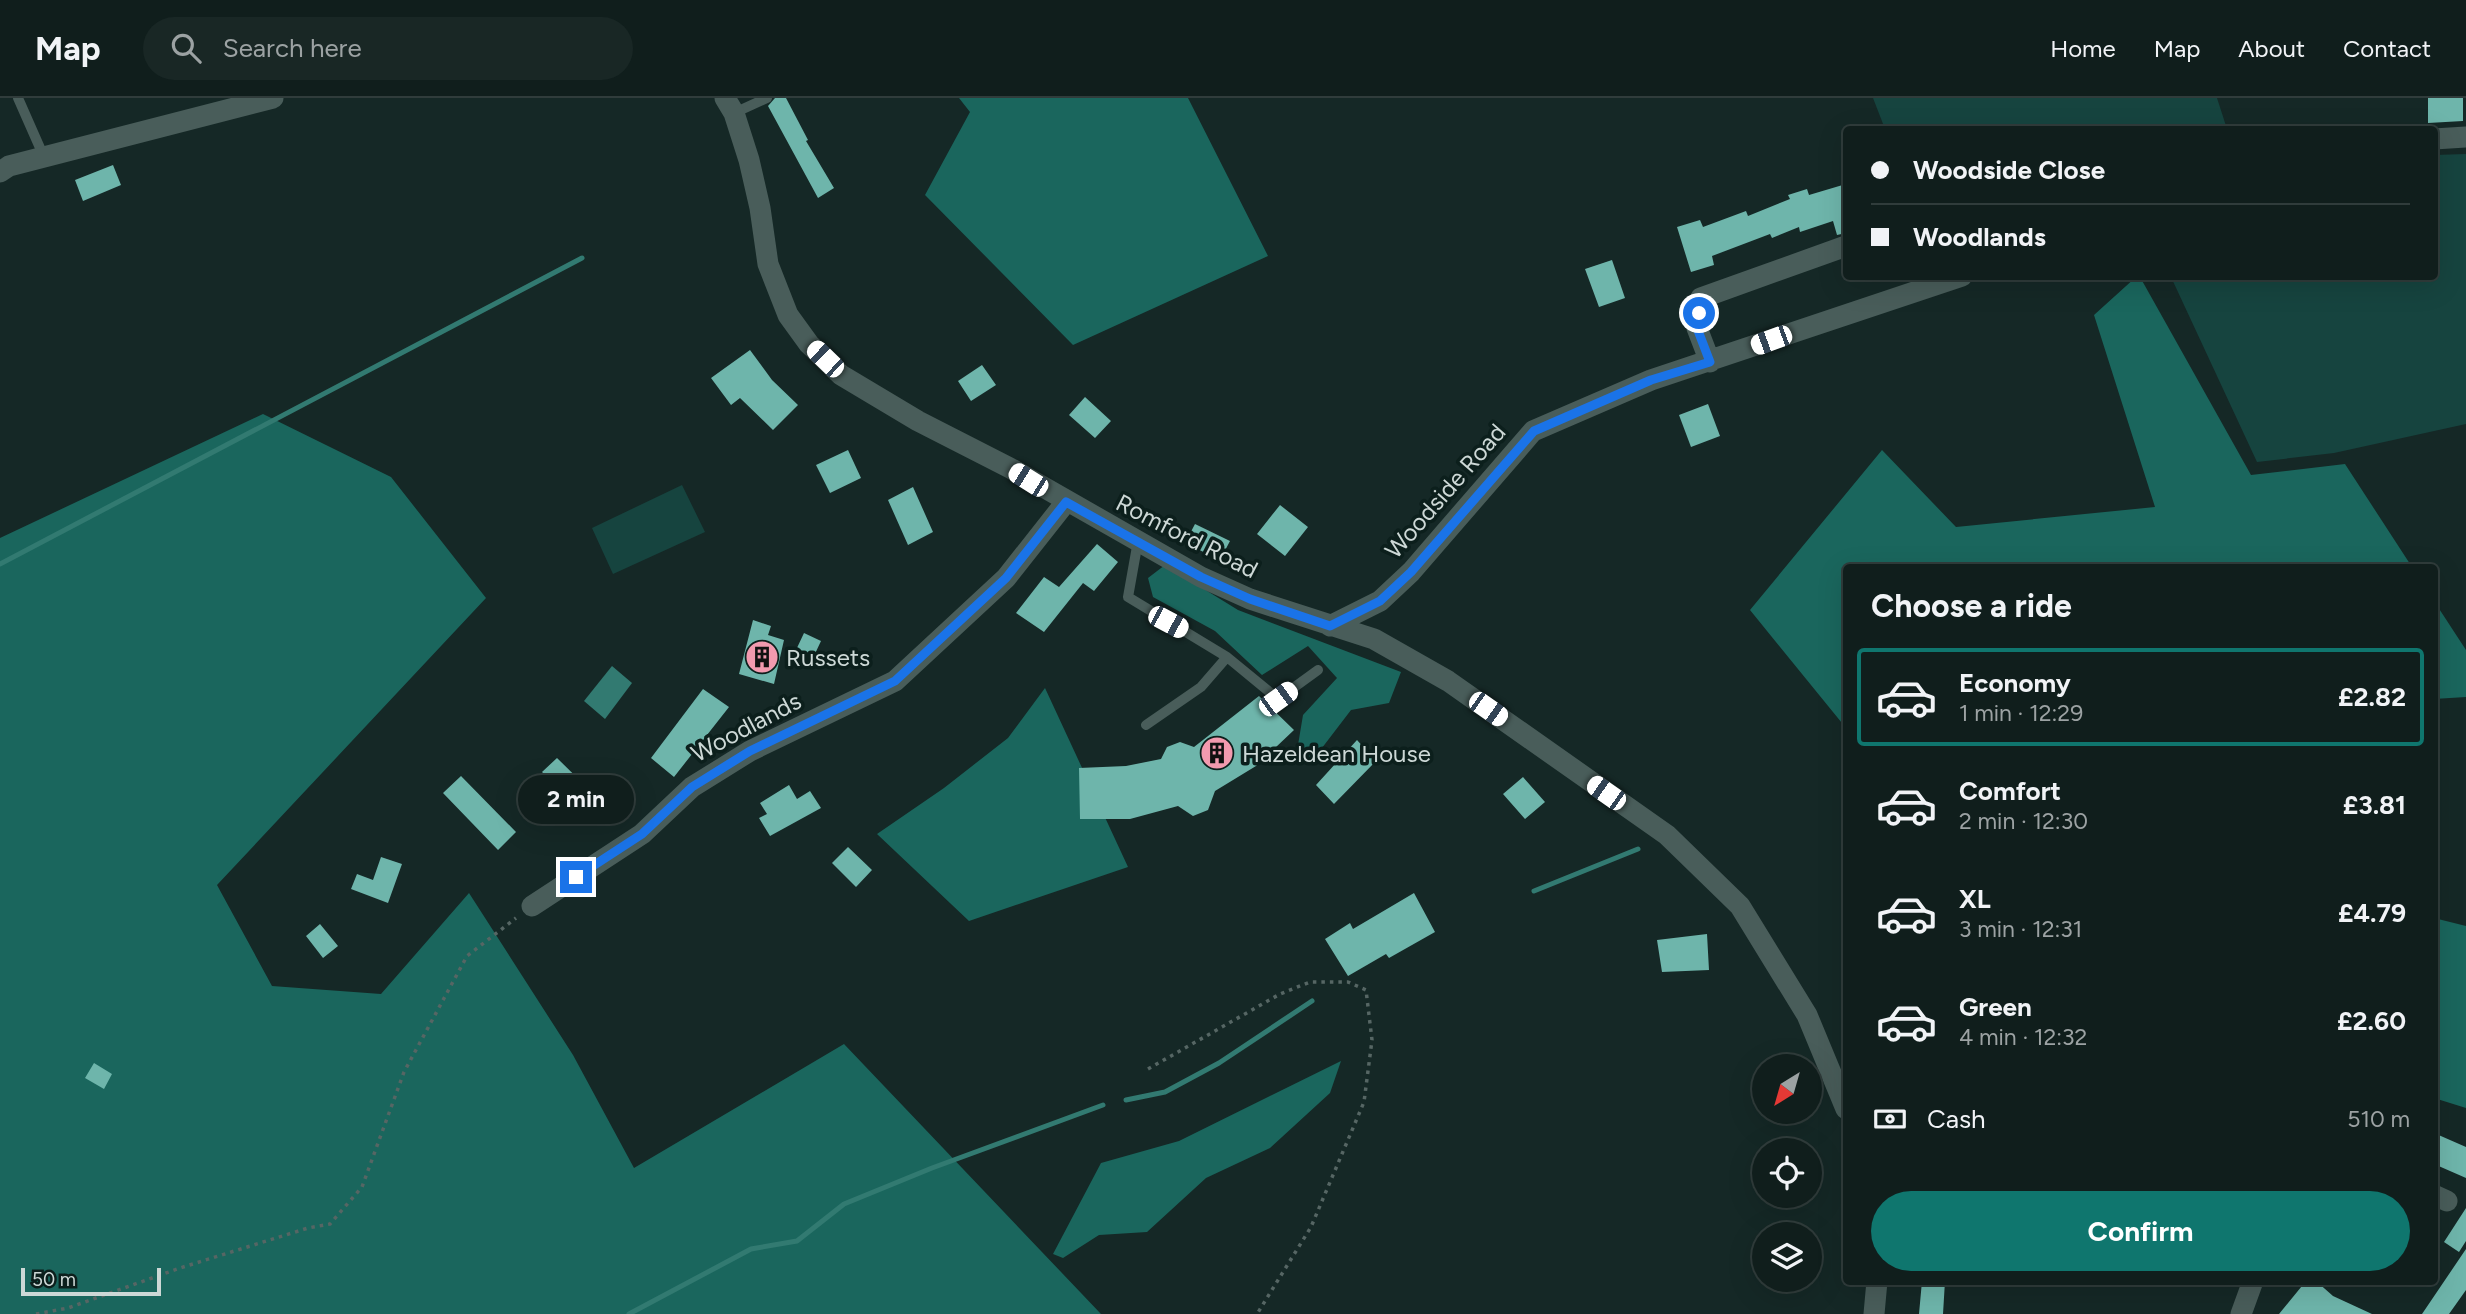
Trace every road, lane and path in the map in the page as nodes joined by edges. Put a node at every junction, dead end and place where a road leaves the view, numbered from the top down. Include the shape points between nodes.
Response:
1 (18, 98) edge
2 (273, 98) edge
3 (767, 98) edge
4 (729, 105) edge
5 (2466, 137) edge
6 (2438, 139) edge
7 (44, 157) junction
8 (0, 172) edge
9 (1843, 247) edge
10 (1950, 280) edge
11 (1710, 362) junction
12 (1066, 502) junction
13 (1138, 541) junction
14 (1330, 626) junction
15 (1227, 657) junction
16 (1318, 670) dead end
17 (1146, 725) dead end
18 (533, 906) joint
19 (1148, 1069) dead end
20 (1843, 1102) edge
21 (1877, 1285) edge
22 (2252, 1285) edge
23 (36, 1314) edge
24 (1257, 1314) edge
25 (1874, 1314) edge
26 (2241, 1314) edge

1 - 7 lane
2 - 7 street
3 - 4 lane
4 - 12 street, Romford Road via 749,160 768,264 788,315 809,344 841,375
5 - 6 street
7 - 8 street
9 - 11 street via 1701,298 1697,328
10 - 11 street, Woodside Road
11 - 14 street, Woodside Road via 1651,380 1534,431 1411,572 1380,601
12 - 13 street, Romford Road
12 - 18 street, Woodlands via 1006,578 895,681 750,751 692,787 642,834
13 - 14 street, Romford Road via 1250,599
13 - 15 lane via 1128,597
14 - 20 street, Romford Road via 1374,639 1448,681 1667,835 1740,906 1807,1015
15 - 16 lane via 1278,699
15 - 17 lane via 1201,687
18 - 23 path via 467,956 404,1072 362,1186 330,1224 180,1268 68,1308
19 - 24 path via 1280,994 1310,982 1348,982 1366,990 1372,1040 1364,1102 1311,1227
21 - 25 street
22 - 26 street

